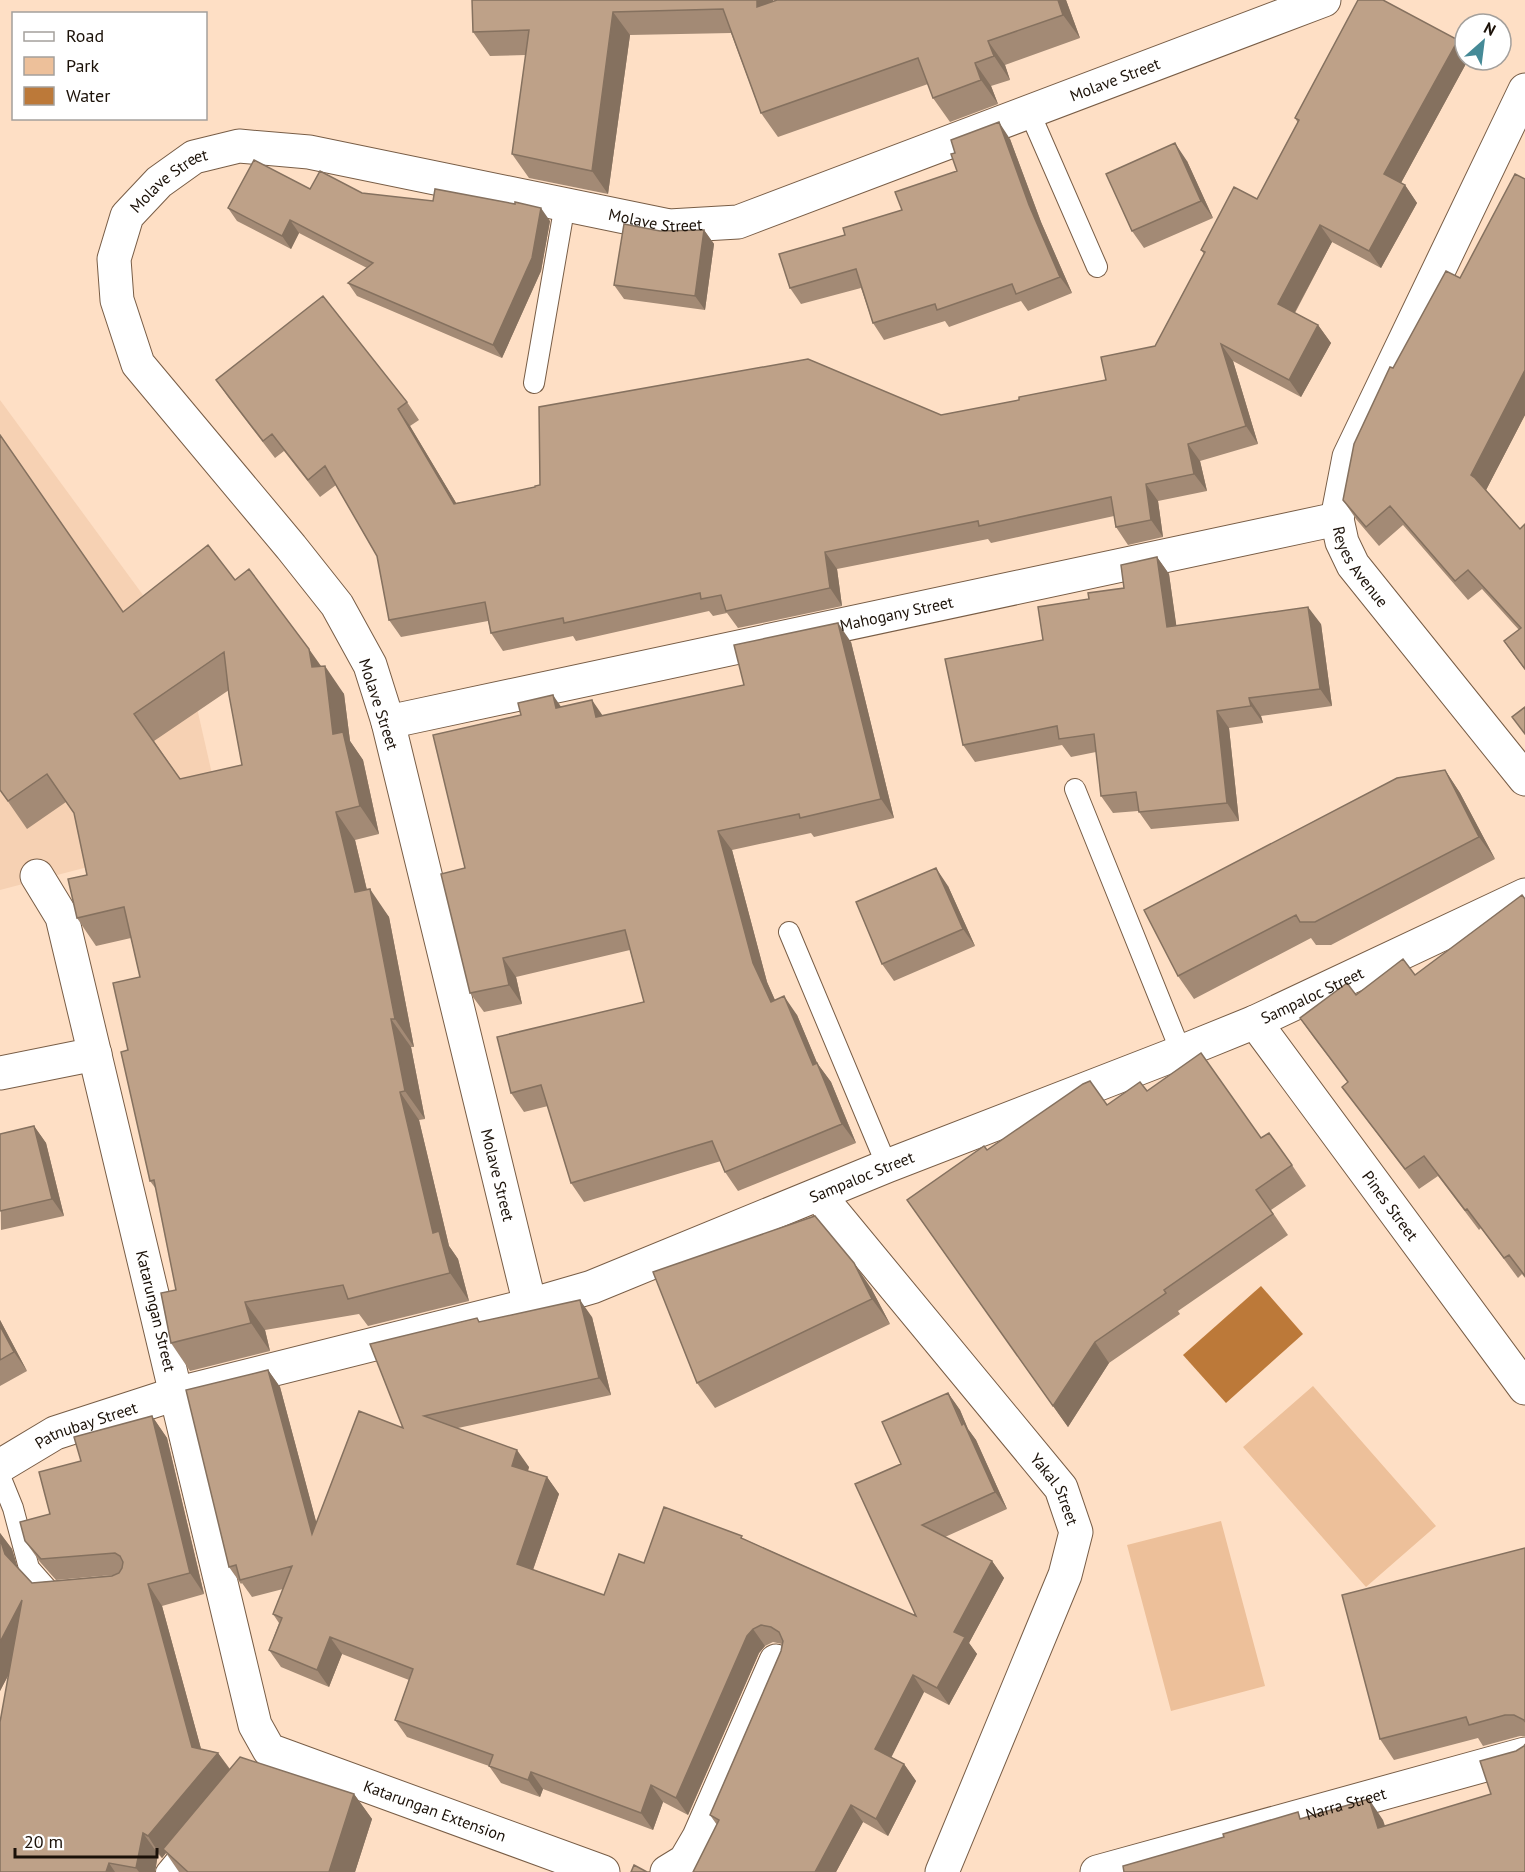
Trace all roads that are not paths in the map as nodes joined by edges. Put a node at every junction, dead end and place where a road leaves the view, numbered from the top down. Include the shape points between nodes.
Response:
1 (1324, 0) edge
2 (1525, 90) edge
3 (1029, 111) junction
4 (565, 204) junction
5 (1097, 267) dead end
6 (534, 383) dead end
7 (1337, 519) junction
8 (388, 722) junction
9 (1525, 779) edge
10 (1075, 789) dead end
11 (37, 876) dead end
12 (1525, 895) edge
13 (789, 932) dead end
14 (1255, 1022) junction
15 (1181, 1052) junction
16 (95, 1054) junction
17 (0, 1073) edge
18 (887, 1166) junction
19 (819, 1195) junction
20 (530, 1305) junction
21 (1525, 1388) edge
22 (176, 1394) junction
23 (0, 1466) edge
24 (0, 1476) edge
25 (83, 1589) edge
26 (776, 1661) edge
27 (1525, 1754) edge
28 (262, 1758) joint
29 (203, 1828) edge
30 (166, 1872) edge
31 (603, 1872) edge
32 (667, 1872) edge
33 (942, 1872) edge
34 (1097, 1872) edge

1 - 3 street, Molave Street
2 - 7 street, Reyes Avenue via 1348,457
3 - 4 street, Molave Street via 738,222 669,226
3 - 5 lane
4 - 6 lane
4 - 8 street, Molave Street via 309,152 239,146 194,157 159,182 128,216 114,259 117,300 138,364 337,605 370,664
7 - 8 street, Mahogany Street
7 - 9 street, Reyes Avenue via 1353,565
8 - 20 street, Molave Street
10 - 15 lane
11 - 16 street, Katarungan Street via 62,916
12 - 14 street, Sampaloc Street
13 - 18 lane
14 - 15 street, Sampaloc Street
14 - 21 street, Pines Street
15 - 18 street, Sampaloc Street
16 - 17 street
16 - 22 street, Katarungan Street
18 - 19 street, Sampaloc Street
19 - 20 street, Sampaloc Street via 592,1287
19 - 33 street, Yakal Street via 1061,1488 1076,1532 1065,1575
20 - 22 street, Sampaloc Street
22 - 23 street, Patnubay Street via 55,1433
22 - 28 street, Katarungan Street
24 - 25 lane via 29,1568 51,1593
26 - 32 street via 699,1837 686,1861
27 - 34 street, Narra Street
28 - 31 street, Katarungan Extension
29 - 30 lane

